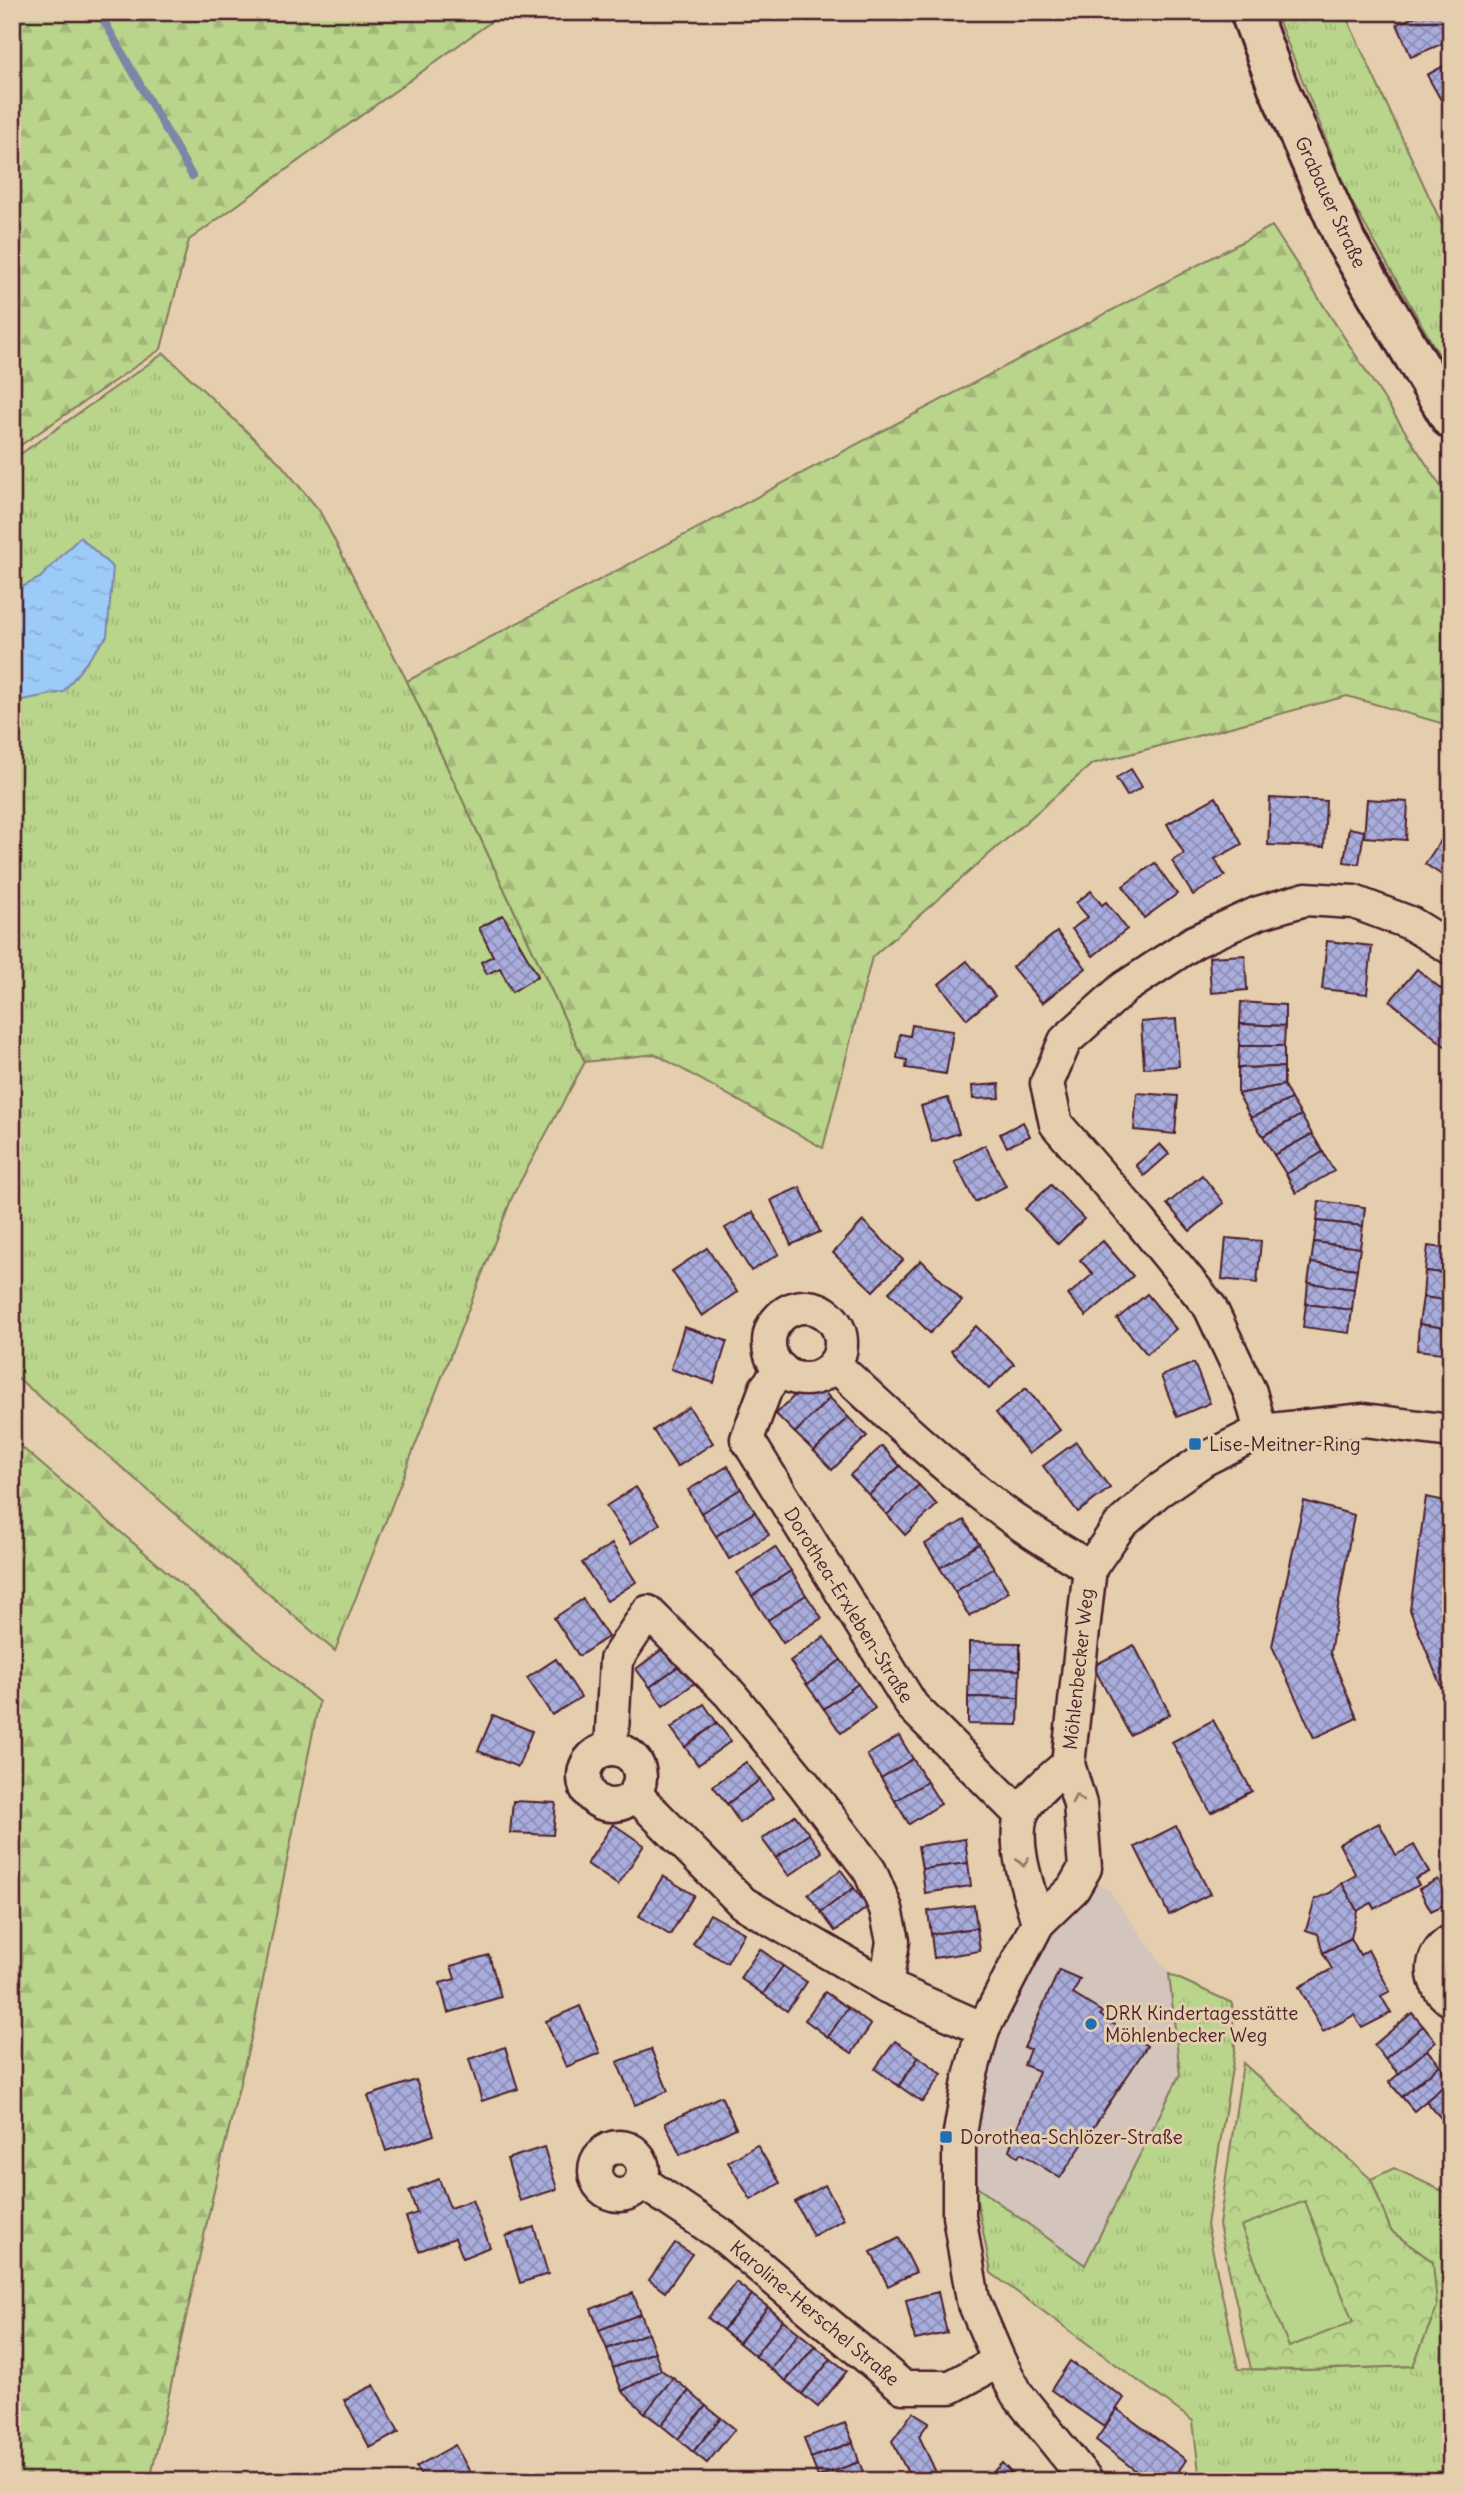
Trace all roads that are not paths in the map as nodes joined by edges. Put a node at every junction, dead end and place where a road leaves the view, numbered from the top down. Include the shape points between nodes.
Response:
1 (1250, 12) edge
2 (1451, 419) edge
3 (1451, 947) edge
4 (834, 1364) junction
5 (780, 1368) junction
6 (1261, 1431) junction
7 (1451, 1431) edge
8 (1090, 1567) junction
9 (611, 1749) junction
10 (1068, 1764) junction
11 (635, 1794) junction
12 (1021, 1815) junction
13 (1038, 1923) junction
14 (1451, 1941) edge
15 (886, 1986) junction
16 (1451, 2000) edge
17 (983, 2029) junction
18 (641, 2181) dead end
19 (999, 2361) junction
20 (1087, 2481) edge

1 - 2 main road, Grabauer Straße via 1346,242
3 - 6 street via 1410,923 1354,902 1306,899 1258,913 1194,942 1124,988 1065,1041 1047,1083 1056,1124 1210,1307 1250,1392
4 - 5 street via 813,1378 790,1375
4 - 5 street via 841,1346 836,1324 828,1315 806,1307 783,1315 770,1335 773,1359
4 - 8 street via 988,1500
5 - 12 street, Dorothea-Erxleben-Straße via 766,1388 747,1439 912,1706
6 - 7 street, Möhlenbecker Weg via 1364,1420
6 - 8 street, Möhlenbecker Weg via 1203,1460 1157,1492 1119,1525
8 - 10 street, Möhlenbecker Weg
9 - 11 street via 635,1760 640,1777
9 - 11 street via 588,1760 585,1789 608,1806
9 - 15 street via 616,1660 648,1612 730,1694 870,1871 893,1941
10 - 12 street, Möhlenbecker Weg via 1038,1790
13 -> 10 street, Möhlenbecker Weg via 1073,1889 1085,1868 1080,1804
11 - 15 street via 743,1903
12 -> 13 street via 1023,1870
13 - 17 street, Möhlenbecker Weg
14 - 16 street via 1438,1953 1433,1976
15 - 17 street
17 - 19 street, Möhlenbecker Weg via 959,2139 959,2216 973,2300
18 - 19 street, Karoline-Herschel Straße via 723,2236 903,2387 951,2387
19 - 20 street, Möhlenbecker Weg via 1017,2394

